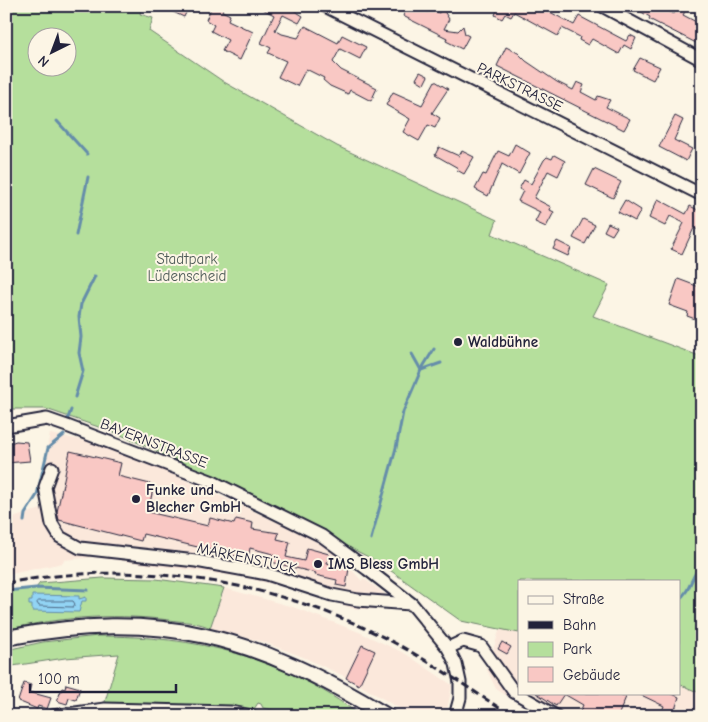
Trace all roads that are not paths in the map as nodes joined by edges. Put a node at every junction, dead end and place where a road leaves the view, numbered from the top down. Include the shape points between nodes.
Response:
1 (325, 6) edge
2 (602, 6) edge
3 (702, 60) edge
4 (702, 195) edge
5 (6, 426) edge
6 (52, 468) dead end
7 (412, 604) junction
8 (6, 638) edge
9 (448, 648) junction
10 (52, 716) edge
11 (252, 716) edge
12 (387, 716) edge
13 (455, 716) edge
14 (556, 716) edge

1 - 4 street, PARKSTRASSE
2 - 3 street
5 - 7 street, BAYERNSTRASSE via 47,419 213,482 322,536
6 - 7 street, MÄRKENSTÜCK via 45,487 50,516 60,537 74,546 92,551 196,561 267,574 332,595
7 - 9 street, BAYERNSTRASSE
8 - 12 main road via 91,626 136,626 199,633 246,646 307,671
9 - 13 street via 460,682
9 - 14 street via 463,641 481,646 514,692
10 - 11 street via 105,709 231,712

